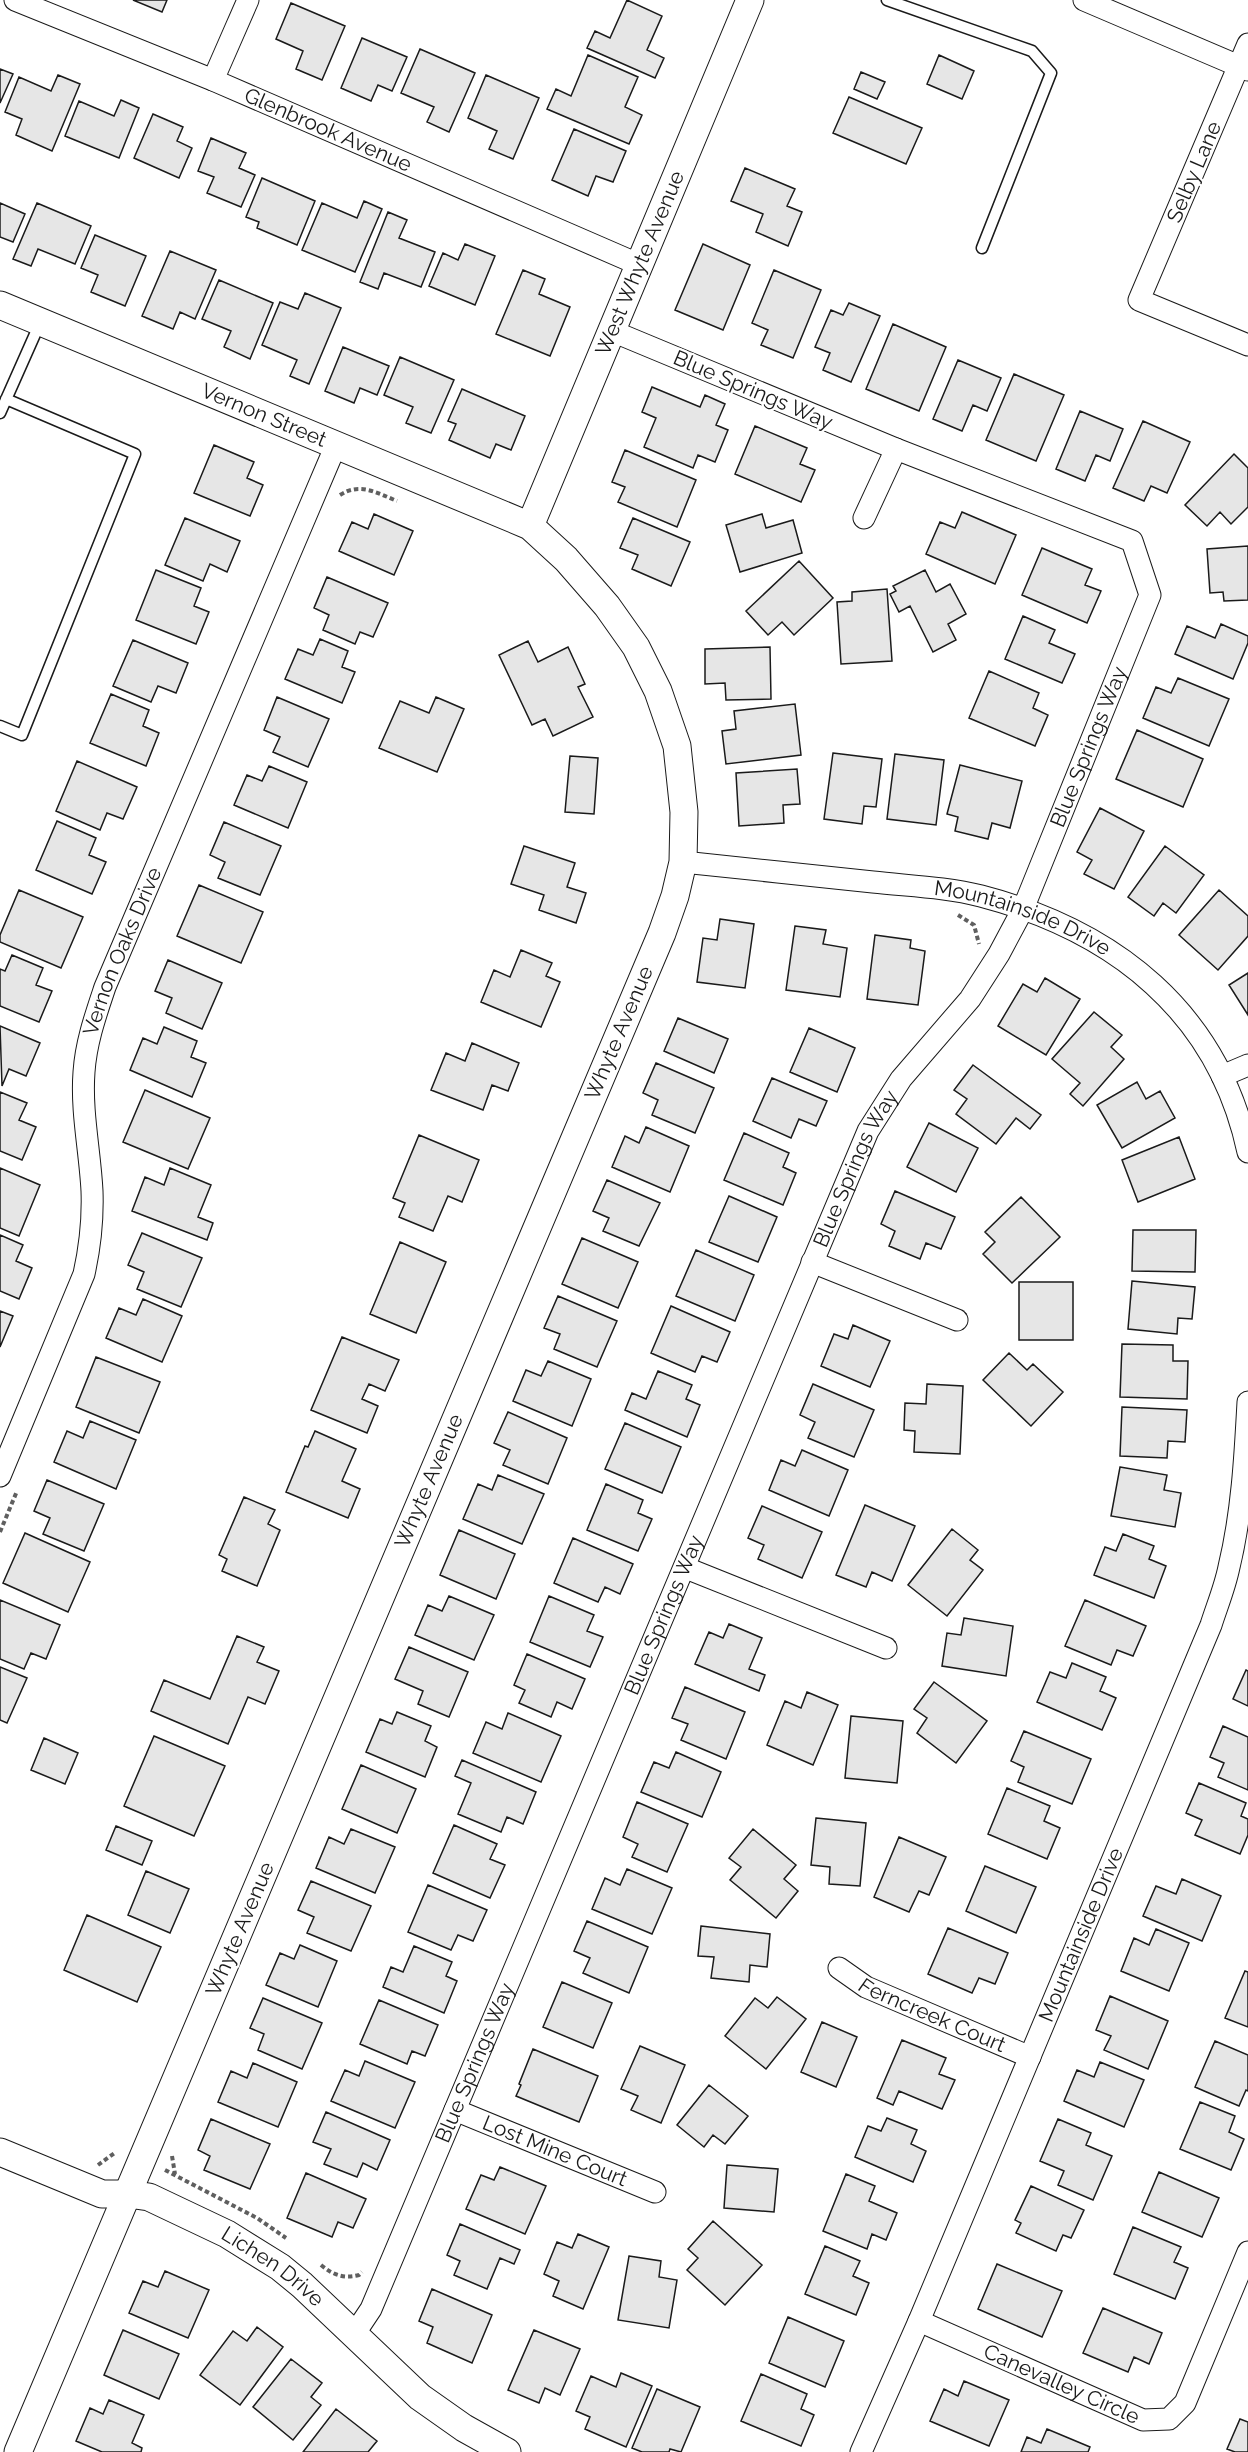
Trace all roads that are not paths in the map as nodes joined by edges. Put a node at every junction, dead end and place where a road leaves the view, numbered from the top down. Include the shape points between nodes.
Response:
1 (15, 0) edge
2 (248, 0) edge
3 (750, 0) edge
4 (887, 0) edge
5 (1084, 0) edge
6 (1248, 44) edge
7 (1243, 68) edge
8 (213, 80) junction
9 (982, 248) dead end
10 (640, 265) junction
11 (0, 305) edge
12 (40, 322) junction
13 (612, 331) junction
14 (1248, 345) edge
15 (6, 399) junction
16 (0, 413) edge
17 (336, 445) junction
18 (896, 449) junction
19 (864, 518) dead end
20 (530, 526) junction
21 (0, 726) edge
22 (683, 862) junction
23 (1023, 909) junction
24 (1248, 1065) edge
25 (1222, 1076) junction
26 (1248, 1152) edge
27 (812, 1262) junction
28 (957, 1320) dead end
29 (1248, 1402) edge
30 (0, 1476) edge
31 (686, 1568) junction
32 (885, 1648) dead end
33 (839, 1968) dead end
34 (1030, 2057) junction
35 (455, 2110) junction
36 (0, 2152) edge
37 (655, 2192) dead end
38 (128, 2194) junction
39 (1248, 2252) edge
40 (919, 2321) junction
41 (355, 2333) junction
42 (18, 2452) edge
43 (507, 2452) edge
44 (861, 2452) edge

1 - 8 street, Glenbrook Avenue
2 - 8 street
3 - 10 street, West Whyte Avenue
4 - 9 lane via 1032,51 1051,73
5 - 7 street
6 - 7 street, Selby Lane
7 - 14 street, Selby Lane via 1139,300
8 - 10 street, Glenbrook Avenue
10 - 13 street, West Whyte Avenue
11 - 12 street, Vernon Street
12 - 15 lane
12 - 17 street, Vernon Street
13 - 18 street, Blue Springs Way
13 - 20 street, West Whyte Avenue
15 - 16 lane
15 - 21 lane via 135,454 22,735
17 - 20 street, Vernon Street
17 - 30 street, Vernon Oaks Drive via 105,987 90,1033 83,1112 92,1192 89,1251 84,1274
18 - 19 street
18 - 23 street, Blue Springs Way via 1132,541 1150,595
20 - 22 street, Whyte Avenue via 566,559 606,606 636,647 658,691 677,746 684,812
22 - 23 street, Mountainside Drive via 957,891
22 - 38 street, Whyte Avenue via 662,933
23 - 25 street, Mountainside Drive via 1096,941 1138,970 1174,1005 1205,1045
23 - 27 street, Blue Springs Way via 970,999 919,1056 882,1107
24 - 25 street
25 - 26 street, Mountainside Drive
27 - 28 street
27 - 31 street, Blue Springs Way
29 - 34 street, Mountainside Drive via 1240,1512 1229,1569 1211,1624
31 - 32 street
31 - 35 street, Blue Springs Way
33 - 34 street, Ferncreek Court via 866,1987
34 - 40 street, Mountainside Drive
35 - 37 street, Lost Mine Court
35 - 41 street, Blue Springs Way via 371,2308
36 - 38 street, Lichen Drive via 102,2194
38 - 41 street, Lichen Drive via 149,2197 227,2234 280,2267
38 - 42 street, Whyte Avenue
39 - 40 street, Canevalley Circle via 1185,2403 1169,2419 1143,2420
40 - 44 street, Mountainside Drive
41 - 43 street, Lichen Drive via 420,2397

